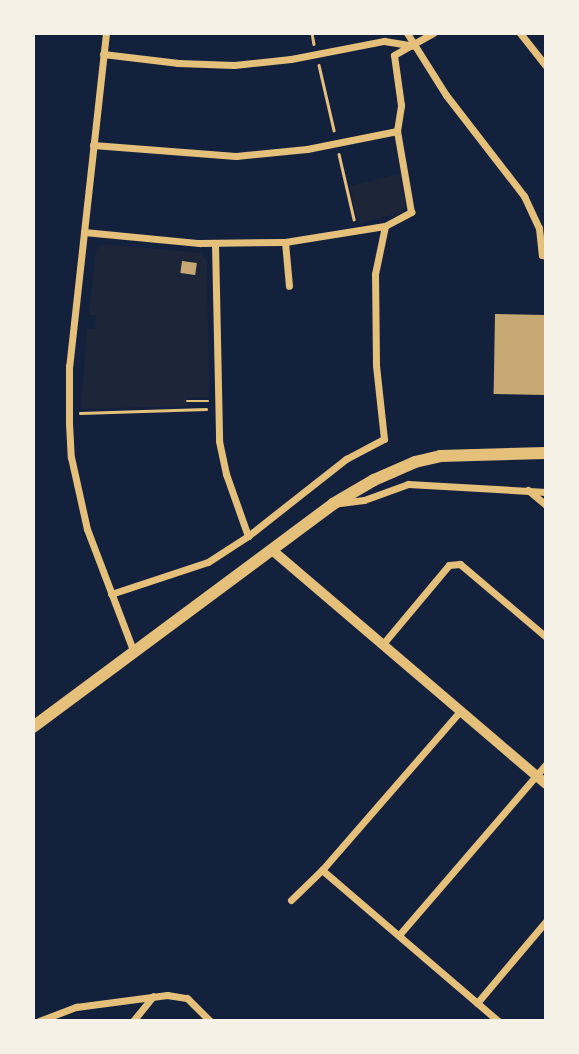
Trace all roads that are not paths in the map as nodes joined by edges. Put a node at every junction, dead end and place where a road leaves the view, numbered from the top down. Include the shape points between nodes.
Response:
1 (106, 33) edge
2 (407, 33) edge
3 (433, 33) edge
4 (520, 33) edge
5 (415, 46) junction
6 (103, 54) junction
7 (546, 66) edge
8 (397, 131) junction
9 (93, 145) junction
10 (385, 226) junction
11 (84, 232) junction
12 (215, 243) junction
13 (285, 243) junction
14 (546, 256) edge
15 (289, 286) dead end
16 (546, 453) edge
17 (527, 489) junction
18 (546, 492) edge
19 (333, 504) junction
20 (546, 505) edge
21 (248, 536) junction
22 (272, 550) junction
23 (111, 594) junction
24 (546, 637) edge
25 (382, 645) junction
26 (134, 653) junction
27 (460, 711) junction
28 (33, 727) edge
29 (546, 764) edge
30 (536, 775) junction
31 (546, 784) edge
32 (322, 870) junction
33 (290, 900) dead end
34 (546, 921) edge
35 (399, 936) junction
36 (153, 996) junction
37 (477, 1003) junction
38 (39, 1021) edge
39 (133, 1021) edge
40 (210, 1021) edge
41 (498, 1021) edge

1 - 6 street
2 - 5 street
3 - 5 street
4 - 7 street
5 - 6 street via 384,41 234,65
5 - 8 street via 394,55 401,104
5 - 14 street via 524,196
6 - 9 street
8 - 9 street via 248,155 206,156
8 - 10 street via 411,212
9 - 11 street
10 - 13 street
10 - 21 street via 375,274 373,318 384,439 346,459
11 - 12 street
11 - 23 street via 69,366 71,457 87,529
12 - 13 street
12 - 21 street via 222,458
13 - 15 street
16 - 19 main road via 465,453 415,462
17 - 18 street
17 - 19 street via 408,484 364,500
17 - 20 street
19 - 22 main road
21 - 23 street via 208,562
22 - 25 street
22 - 26 main road
23 - 26 street
24 - 25 street via 460,564 449,565
25 - 27 street
26 - 28 main road
27 - 30 street
27 - 32 street
29 - 30 street
30 - 31 street
30 - 35 street
32 - 33 street
32 - 35 street
34 - 37 street
35 - 37 street
36 - 38 street via 76,1007
36 - 39 street
36 - 40 street via 187,999
37 - 41 street

